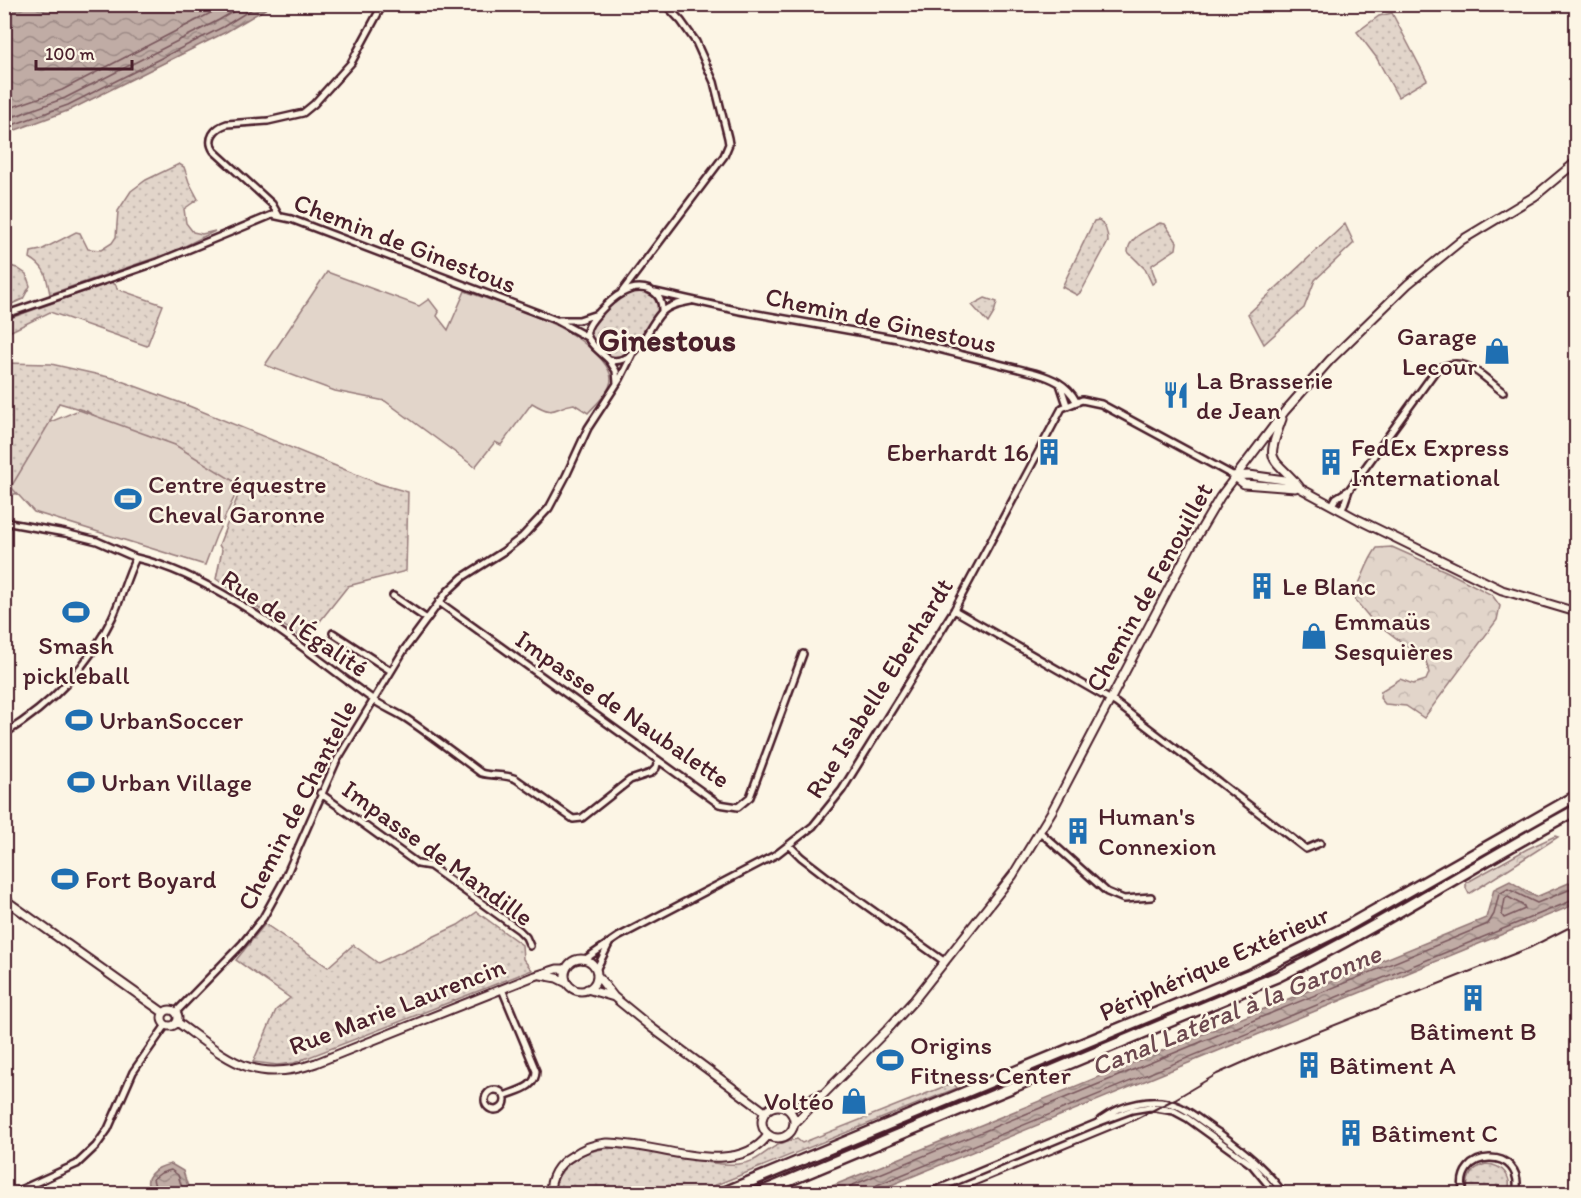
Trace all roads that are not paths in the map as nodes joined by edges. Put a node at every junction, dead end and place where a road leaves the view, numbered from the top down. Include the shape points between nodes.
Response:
1 (383, 4) edge
2 (665, 4) edge
3 (1576, 162) edge
4 (279, 216) junction
5 (633, 278) junction
6 (638, 289) junction
7 (656, 292) junction
8 (621, 293) junction
9 (693, 301) junction
10 (662, 312) junction
11 (598, 314) junction
12 (4, 315) edge
13 (556, 320) junction
14 (587, 337) junction
15 (632, 355) junction
16 (609, 360) junction
17 (1059, 383) junction
18 (616, 385) junction
19 (1503, 392) dead end
20 (1076, 401) junction
21 (1067, 405) junction
22 (1285, 411) junction
23 (1234, 476) junction
24 (1301, 488) junction
25 (1349, 490) junction
26 (1332, 505) junction
27 (1342, 510) junction
28 (4, 522) edge
29 (136, 558) junction
30 (393, 596) dead end
31 (439, 602) junction
32 (954, 610) junction
33 (1576, 612) edge
34 (427, 619) junction
35 (333, 633) dead end
36 (803, 654) dead end
37 (391, 671) junction
38 (374, 700) junction
39 (1111, 700) junction
40 (4, 734) edge
41 (658, 760) junction
42 (321, 793) junction
43 (1576, 796) edge
44 (1576, 810) edge
45 (1040, 832) junction
46 (1320, 843) dead end
47 (789, 845) junction
48 (1150, 897) dead end
49 (4, 899) edge
50 (609, 943) junction
51 (530, 946) dead end
52 (584, 960) junction
53 (945, 962) junction
54 (566, 969) junction
55 (596, 972) junction
56 (539, 975) junction
57 (567, 983) junction
58 (502, 989) junction
59 (588, 989) junction
60 (614, 997) junction
61 (164, 1013) junction
62 (175, 1013) junction
63 (177, 1022) junction
64 (166, 1025) junction
65 (825, 1093) junction
66 (504, 1096) dead end
67 (786, 1108) junction
68 (765, 1112) junction
69 (1097, 1123) junction
70 (794, 1124) junction
71 (768, 1135) junction
72 (11, 1194) edge
73 (550, 1194) edge
74 (720, 1194) edge
75 (757, 1194) edge
76 (926, 1194) edge
77 (1276, 1194) edge
78 (1284, 1194) edge
79 (1464, 1194) edge
80 (1516, 1194) edge

1 - 4 street via 351,63 303,113 268,121 227,123 211,135 214,152 272,204
2 - 5 street via 696,42 714,82 729,144
3 - 22 street, Chemin de Fenouillet via 1534,196 1462,240 1408,284 1330,360
4 - 12 street, Chemin de Ginestous via 272,215 158,262
4 - 13 street, Chemin de Ginestous
5 - 6 street
5 - 8 street
6 - 7 street, Chemin de Ginestous
6 - 8 street, Chemin de Ginestous
7 - 9 street, Chemin de Ginestous
7 - 10 street
8 - 11 street, Chemin de Ginestous
9 - 10 street, Chemin de Ginestous
9 - 17 street, Chemin de Ginestous via 898,339 1035,373
10 - 15 street
11 - 13 street, Chemin de Ginestous via 579,320
11 - 14 street, Chemin de Ginestous via 586,330
13 - 14 street, Chemin de Ginestous
14 - 16 street, Chemin de Ginestous
15 - 16 street via 622,361
15 - 18 street, Chemin de Chantelle
16 - 18 street via 616,371
17 - 20 street, Chemin de Ginestous
17 - 21 street
18 - 31 street, Chemin de Chantelle via 580,443 557,495 537,523 504,551 463,577
19 - 25 street via 1462,363 1446,364 1436,370
20 - 21 street
20 - 23 street via 1093,400
21 - 32 street, Rue Isabelle Eberhardt via 1049,430
22 - 23 street, Chemin de Fenouillet
22 - 24 street via 1272,455 1279,468
23 - 24 street via 1285,480
23 - 39 street, Chemin de Fenouillet via 1190,548
24 - 26 street
25 - 26 street
25 - 27 street
26 - 27 street
27 - 33 street via 1502,590
28 - 29 street, Rue de l'Égalité via 98,541
29 - 38 street, Rue de l'Égalité via 180,573 242,605
29 - 40 street via 112,618 87,661 32,717
30 - 34 street
31 - 34 street, Chemin de Chantelle
31 - 41 street, Impasse de Naubalette
32 - 39 street
32 - 47 street, Rue Isabelle Eberhardt via 842,790 813,826
34 - 37 street, Chemin de Chantelle
35 - 37 street
36 - 41 street, Impasse de Naubalette via 750,797 738,807 719,804
37 - 38 street, Chemin de Chantelle
38 - 41 street, Rue de l'Égalité via 482,772 508,775 576,819 630,780 651,773
38 - 42 street, Chemin de Chantelle
39 - 45 street, Chemin de Fenouillet
39 - 46 street via 1306,849
42 - 51 street, Impasse de Mandille via 418,864 430,866 519,930
42 - 62 street, Chemin de Chantelle via 284,880 263,918
43 - 74 highway, Périphérique Extérieur via 1340,930 1248,975
44 - 75 highway via 1354,939 1279,976
45 - 48 street via 1107,892 1124,898
45 - 53 street, Chemin de Fenouillet via 1013,875
47 - 50 street, Rue Isabelle Eberhardt via 757,867
47 - 53 street via 840,888
49 - 61 street
50 - 52 street, Rue Isabelle Eberhardt
50 - 55 street
52 - 54 street via 574,961
52 - 55 street
53 - 65 street, Chemin de Fenouillet via 887,1030
54 - 56 street, Rue Marie Laurencin
54 - 57 street
55 - 59 street via 594,984
55 - 60 street
56 - 57 street, Rue Marie Laurencin
56 - 58 street, Rue Marie Laurencin
57 - 59 street via 576,990
58 - 63 street, Rue Marie Laurencin via 300,1069 278,1072 234,1062
58 - 66 street via 536,1071 531,1085
59 - 60 street
60 - 68 street
61 - 62 street
61 - 64 street via 162,1020
62 - 63 street
63 - 64 street
64 - 72 street via 133,1072 108,1129 96,1145 77,1164
65 - 67 street, Chemin de Fenouillet
65 - 70 street, Chemin de Fenouillet
67 - 68 street via 772,1107
67 - 70 street
68 - 71 street via 762,1124
69 - 76 street
69 - 77 street via 1141,1108 1174,1111 1251,1165
69 - 78 street via 1139,1103 1178,1106 1243,1150
70 - 71 street via 784,1137
71 - 73 street via 756,1148 723,1158 604,1143 576,1153 560,1165
79 - 80 street via 1463,1182 1469,1167 1480,1159 1494,1157 1513,1169 1518,1184

